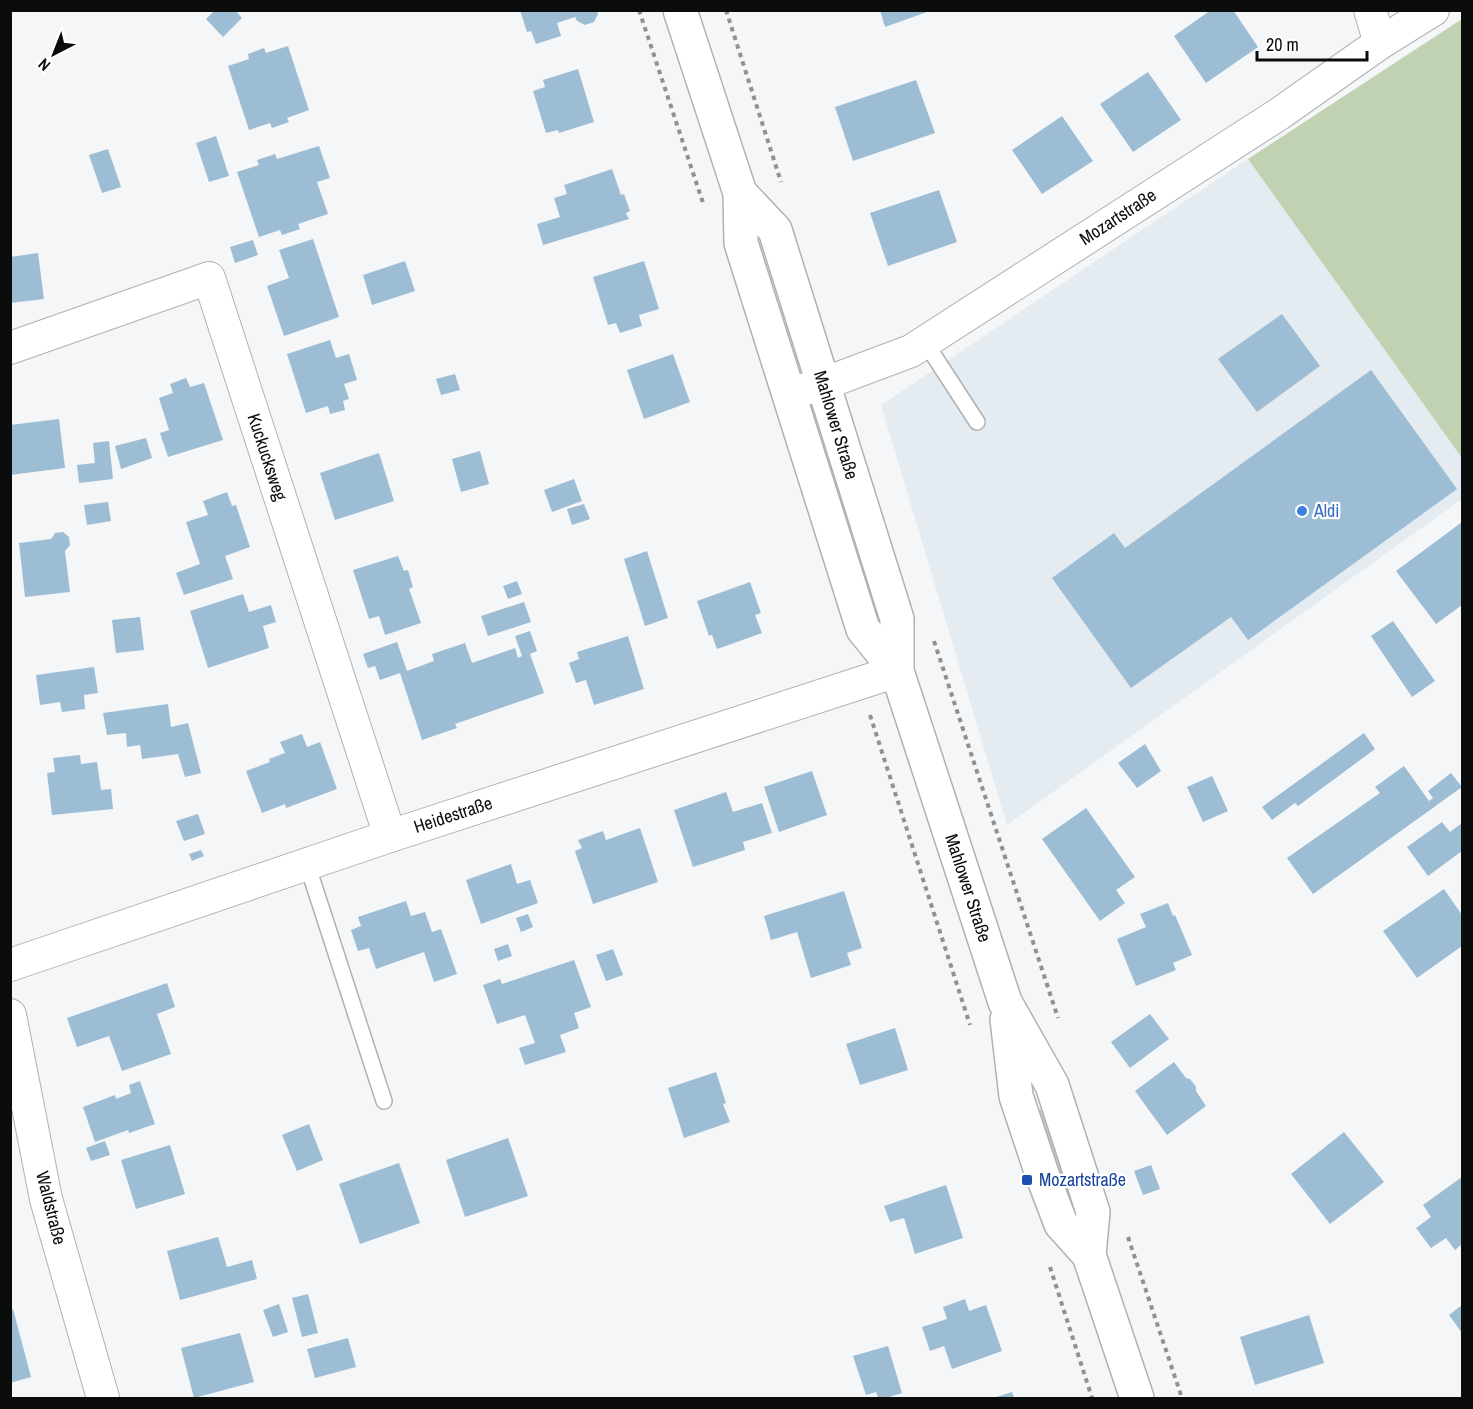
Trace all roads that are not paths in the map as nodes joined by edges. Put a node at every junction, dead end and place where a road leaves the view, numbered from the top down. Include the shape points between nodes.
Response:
1 (680, 10) edge
2 (1370, 10) edge
3 (1432, 10) edge
4 (1380, 43) junction
5 (740, 193) junction
6 (925, 342) junction
7 (10, 348) edge
8 (824, 384) junction
9 (789, 394) junction
10 (977, 422) dead end
11 (897, 671) junction
12 (390, 836) junction
13 (307, 864) junction
14 (10, 965) edge
15 (10, 1015) edge
16 (384, 1101) dead end
17 (103, 1398) edge
18 (1137, 1398) edge

1 - 5 main road, Mahlower Straße
2 - 4 street
3 - 4 street, Mozartstraße
4 - 6 street, Mozartstraße via 1279,114
5 - 8 main road, Mahlower Straße via 775,230
5 - 9 main road, Mahlower Straße via 741,243
6 - 8 street, Mozartstraße
6 - 10 lane
7 - 12 street, Kuckucksweg via 209,278
8 - 9 street, Mozartstraße
8 - 11 main road, Mahlower Straße via 897,619
9 - 11 main road, Mahlower Straße via 863,629
11 - 12 street, Heidestraße
11 - 18 main road, Mahlower Straße via 1005,1002 1052,1084 1093,1212 1089,1255
12 - 13 street, Heidestraße
13 - 14 street, Heidestraße
13 - 16 lane
15 - 17 street, Waldstraße via 46,1199

